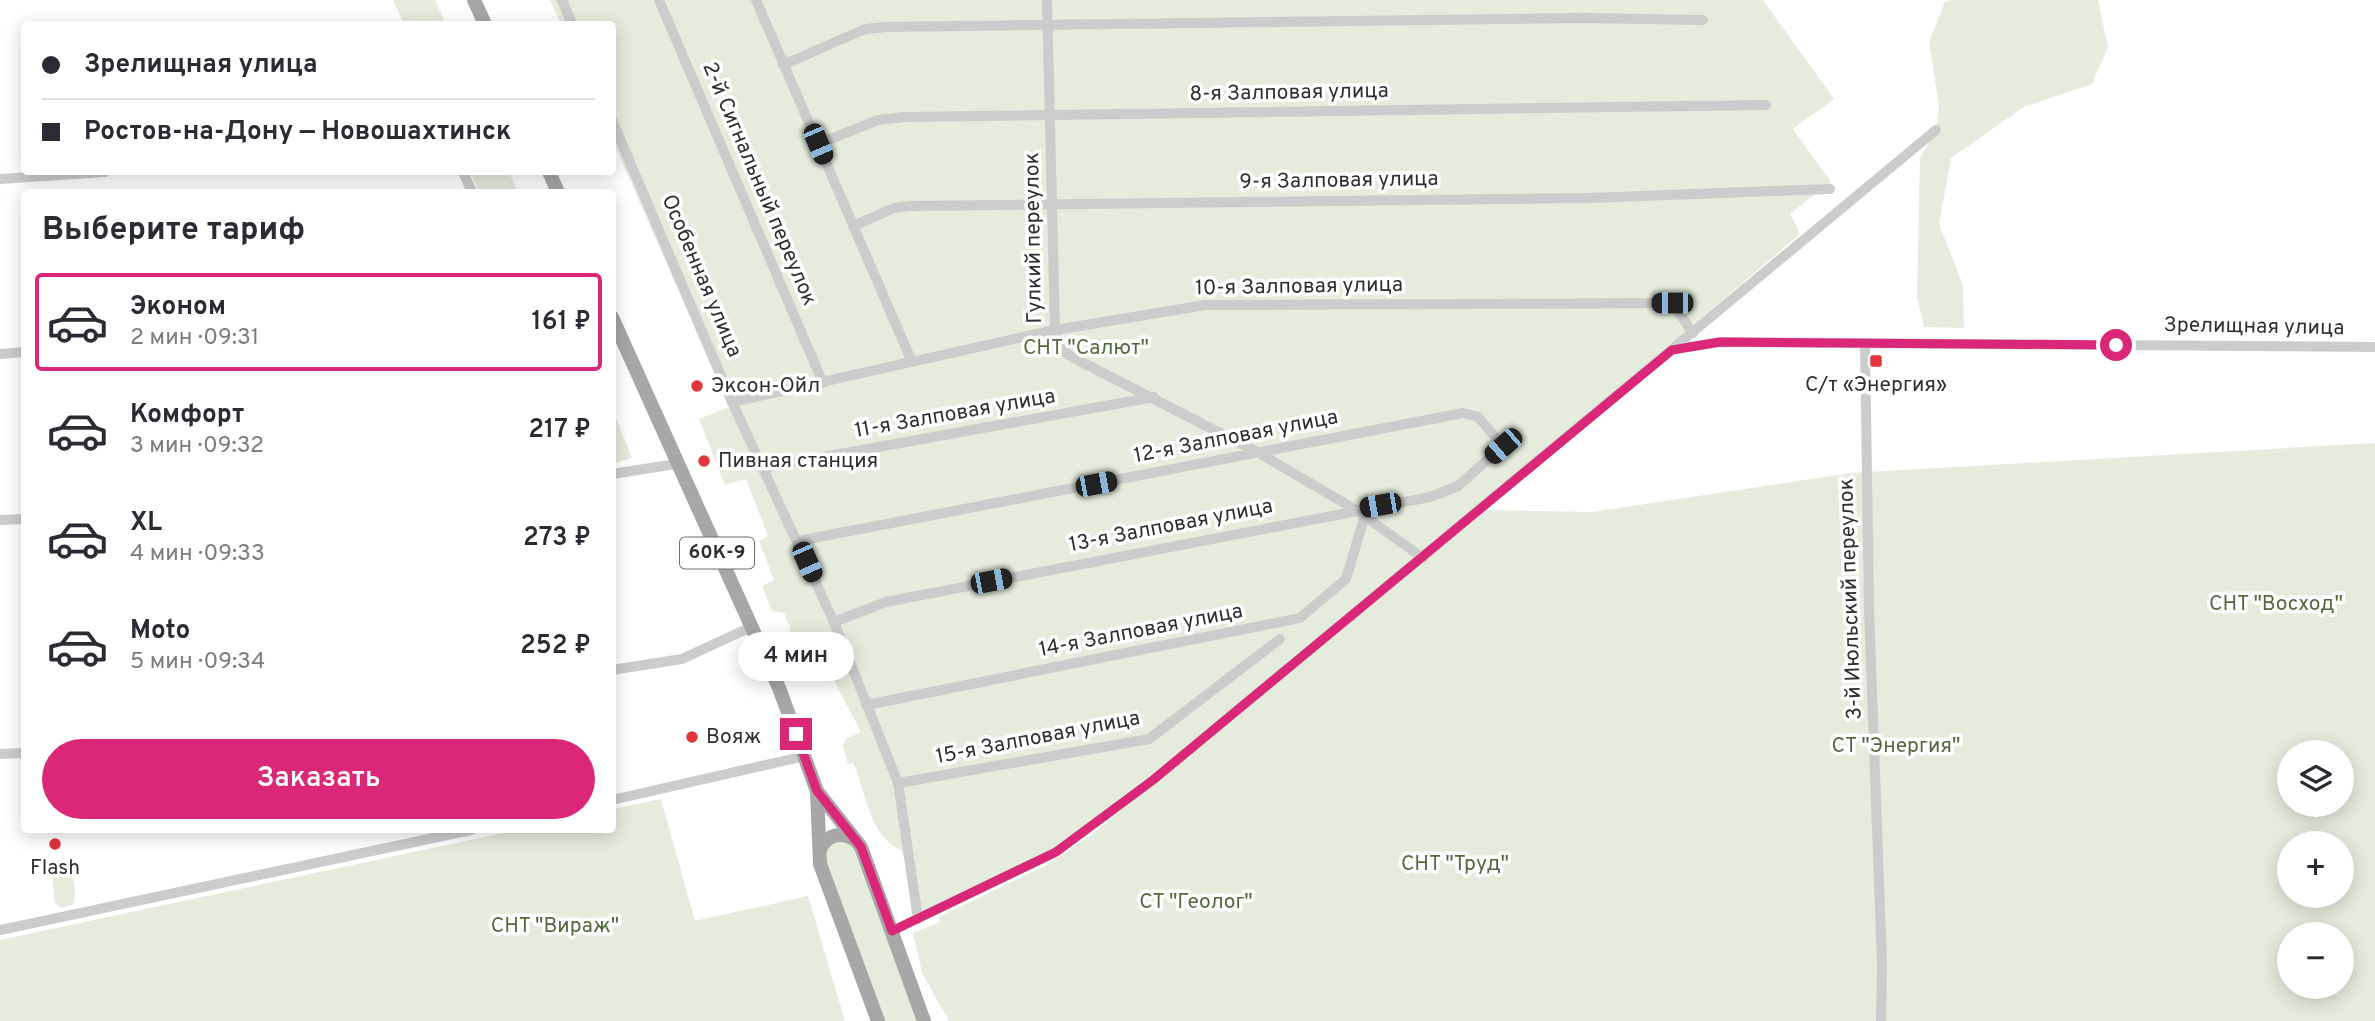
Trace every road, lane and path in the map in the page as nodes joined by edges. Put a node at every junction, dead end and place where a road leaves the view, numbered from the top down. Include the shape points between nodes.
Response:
1 (474, 0) edge
2 (562, 0) edge
3 (659, 0) edge
4 (755, 0) edge
5 (1047, 0) edge
6 (1703, 20) dead end
7 (484, 21) edge
8 (571, 21) edge
9 (1048, 26) junction
10 (783, 65) junction
11 (1766, 105) dead end
12 (1051, 116) junction
13 (616, 129) edge
14 (1936, 130) dead end
15 (818, 144) junction
16 (60, 175) edge
17 (0, 179) edge
18 (1830, 190) dead end
19 (1053, 204) junction
20 (853, 226) junction
21 (616, 326) edge
22 (1055, 330) junction
23 (1693, 333) junction
24 (1865, 344) junction
25 (2375, 347) edge
26 (1672, 350) junction
27 (21, 352) edge
28 (0, 354) edge
29 (912, 362) junction
30 (823, 383) junction
31 (1154, 397) junction
32 (732, 402) junction
33 (1503, 446) joint
34 (1259, 453) junction
35 (676, 464) junction
36 (762, 468) junction
37 (616, 473) edge
38 (1360, 514) junction
39 (21, 519) edge
40 (0, 520) edge
41 (798, 541) junction
42 (1423, 558) junction
43 (834, 622) junction
44 (751, 627) junction
45 (1280, 639) dead end
46 (616, 669) edge
47 (866, 705) junction
48 (21, 753) edge
49 (0, 754) edge
50 (805, 757) junction
51 (898, 783) junction
52 (817, 791) junction
53 (616, 799) edge
54 (457, 833) edge
55 (854, 839) junction
56 (820, 849) junction
57 (918, 919) junction
58 (0, 930) edge
59 (892, 931) junction
60 (924, 1019) edge
61 (877, 1021) edge
62 (1881, 1021) edge

1 - 7 main road
2 - 8 street
3 - 30 street, 2-й Сигнальный переулок
4 - 10 street
5 - 9 street, Гулкий переулок
6 - 9 street
9 - 10 street via 865,29
9 - 12 street, Гулкий переулок
10 - 15 street
11 - 12 street, 8-я Залповая улица
12 - 15 street, 8-я Залповая улица via 891,118
12 - 19 street, Гулкий переулок
13 - 32 street, Особенная улица
14 - 23 street
15 - 20 street
16 - 17 street
18 - 19 street, 9-я Залповая улица via 1589,198
19 - 20 street, 9-я Залповая улица via 894,208
19 - 22 street, Гулкий переулок
20 - 29 street
21 - 35 main road, 60К-9
22 - 23 street, 10-я Залповая улица via 1205,305 1672,303
22 - 29 street, 10-я Залповая улица
22 - 31 street, Гулкий переулок via 1060,348 1070,356
23 - 26 street
24 - 25 street, Зрелищная улица
24 - 26 street, Зрелищная улица via 1720,342
24 - 62 street, 3-й Июльский переулок
26 - 42 street
27 - 28 street
29 - 30 street, 10-я Залповая улица
30 - 32 street, 10-я Залповая улица
31 - 34 street, Гулкий переулок
31 - 36 street, 11-я Залповая улица
32 - 36 street, Особенная улица
33 - 34 street, 12-я Залповая улица via 1471,412
33 - 38 street, 13-я Залповая улица via 1458,486
34 - 38 street, Гулкий переулок
34 - 41 street, 12-я Залповая улица
35 - 37 street
35 - 44 main road, 60К-9
36 - 41 street, Особенная улица
38 - 42 street, Гулкий переулок
38 - 43 street, 13-я Залповая улица via 886,602
38 - 47 street, 14-я Залповая улица via 1346,579 1300,618
39 - 40 street
41 - 43 street, Особенная улица
42 - 57 street via 1153,780 1056,852
43 - 47 street, Особенная улица
44 - 46 street via 682,659
44 - 50 main road, 60К-9
45 - 51 street, 15-я Залповая улица via 1149,739
47 - 51 street, Особенная улица
48 - 49 street
50 - 52 main road, 60К-9
50 - 53 street
51 - 57 street, Особенная улица
52 - 55 main road
52 - 56 main road
54 - 58 street
55 - 56 main road via 837,834
55 - 59 main road
56 - 61 main road via 820,864
57 - 59 street
59 - 60 main road

